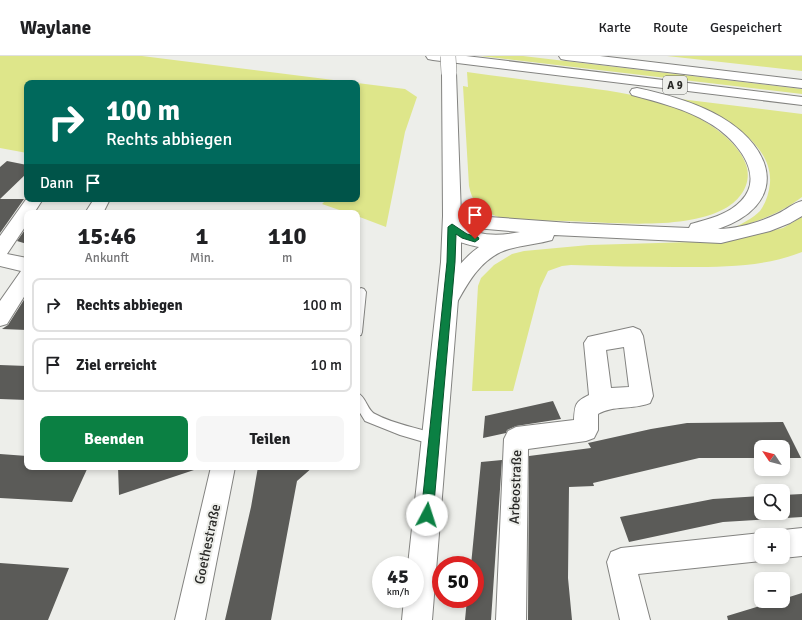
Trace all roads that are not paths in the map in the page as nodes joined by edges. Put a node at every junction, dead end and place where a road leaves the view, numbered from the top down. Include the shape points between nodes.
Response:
1 (433, 56) edge
2 (448, 56) edge
3 (566, 56) edge
4 (549, 70) junction
5 (802, 84) edge
6 (802, 100) edge
7 (802, 207) edge
8 (24, 215) edge
9 (452, 221) junction
10 (570, 230) junction
11 (683, 234) junction
12 (509, 242) junction
13 (0, 250) edge
14 (0, 259) edge
15 (24, 264) edge
16 (24, 281) edge
17 (361, 292) dead end
18 (360, 302) edge
19 (447, 302) junction
20 (0, 318) edge
21 (601, 400) dead end
22 (360, 403) edge
23 (434, 439) junction
24 (222, 470) edge
25 (802, 542) edge
26 (790, 543) edge
27 (754, 548) edge
28 (190, 620) edge
29 (417, 620) edge
30 (511, 620) edge
31 (635, 620) edge

1 - 4 main road, A 9
2 - 9 main road, bridge
3 - 5 main road, A 9
4 - 6 main road, A 9
4 - 11 main road via 590,85 634,91 686,106 716,121 740,140 756,163 759,174 755,196 748,205 728,219
7 - 11 main road via 784,218 744,232 721,236
8 - 13 street
9 - 10 main road
9 - 12 main road via 465,236 486,241
9 - 19 main road
10 - 11 main road
10 - 12 main road
12 - 19 main road via 481,255 459,279
14 - 15 street
16 - 20 street
17 - 18 lane
19 - 23 main road
21 - 30 street, Arbeostraße via 586,408 586,430 516,439
22 - 23 lane via 368,417 400,430
23 - 29 main road
24 - 28 street, Goethestraße
25 - 26 street
27 - 31 street via 621,562

